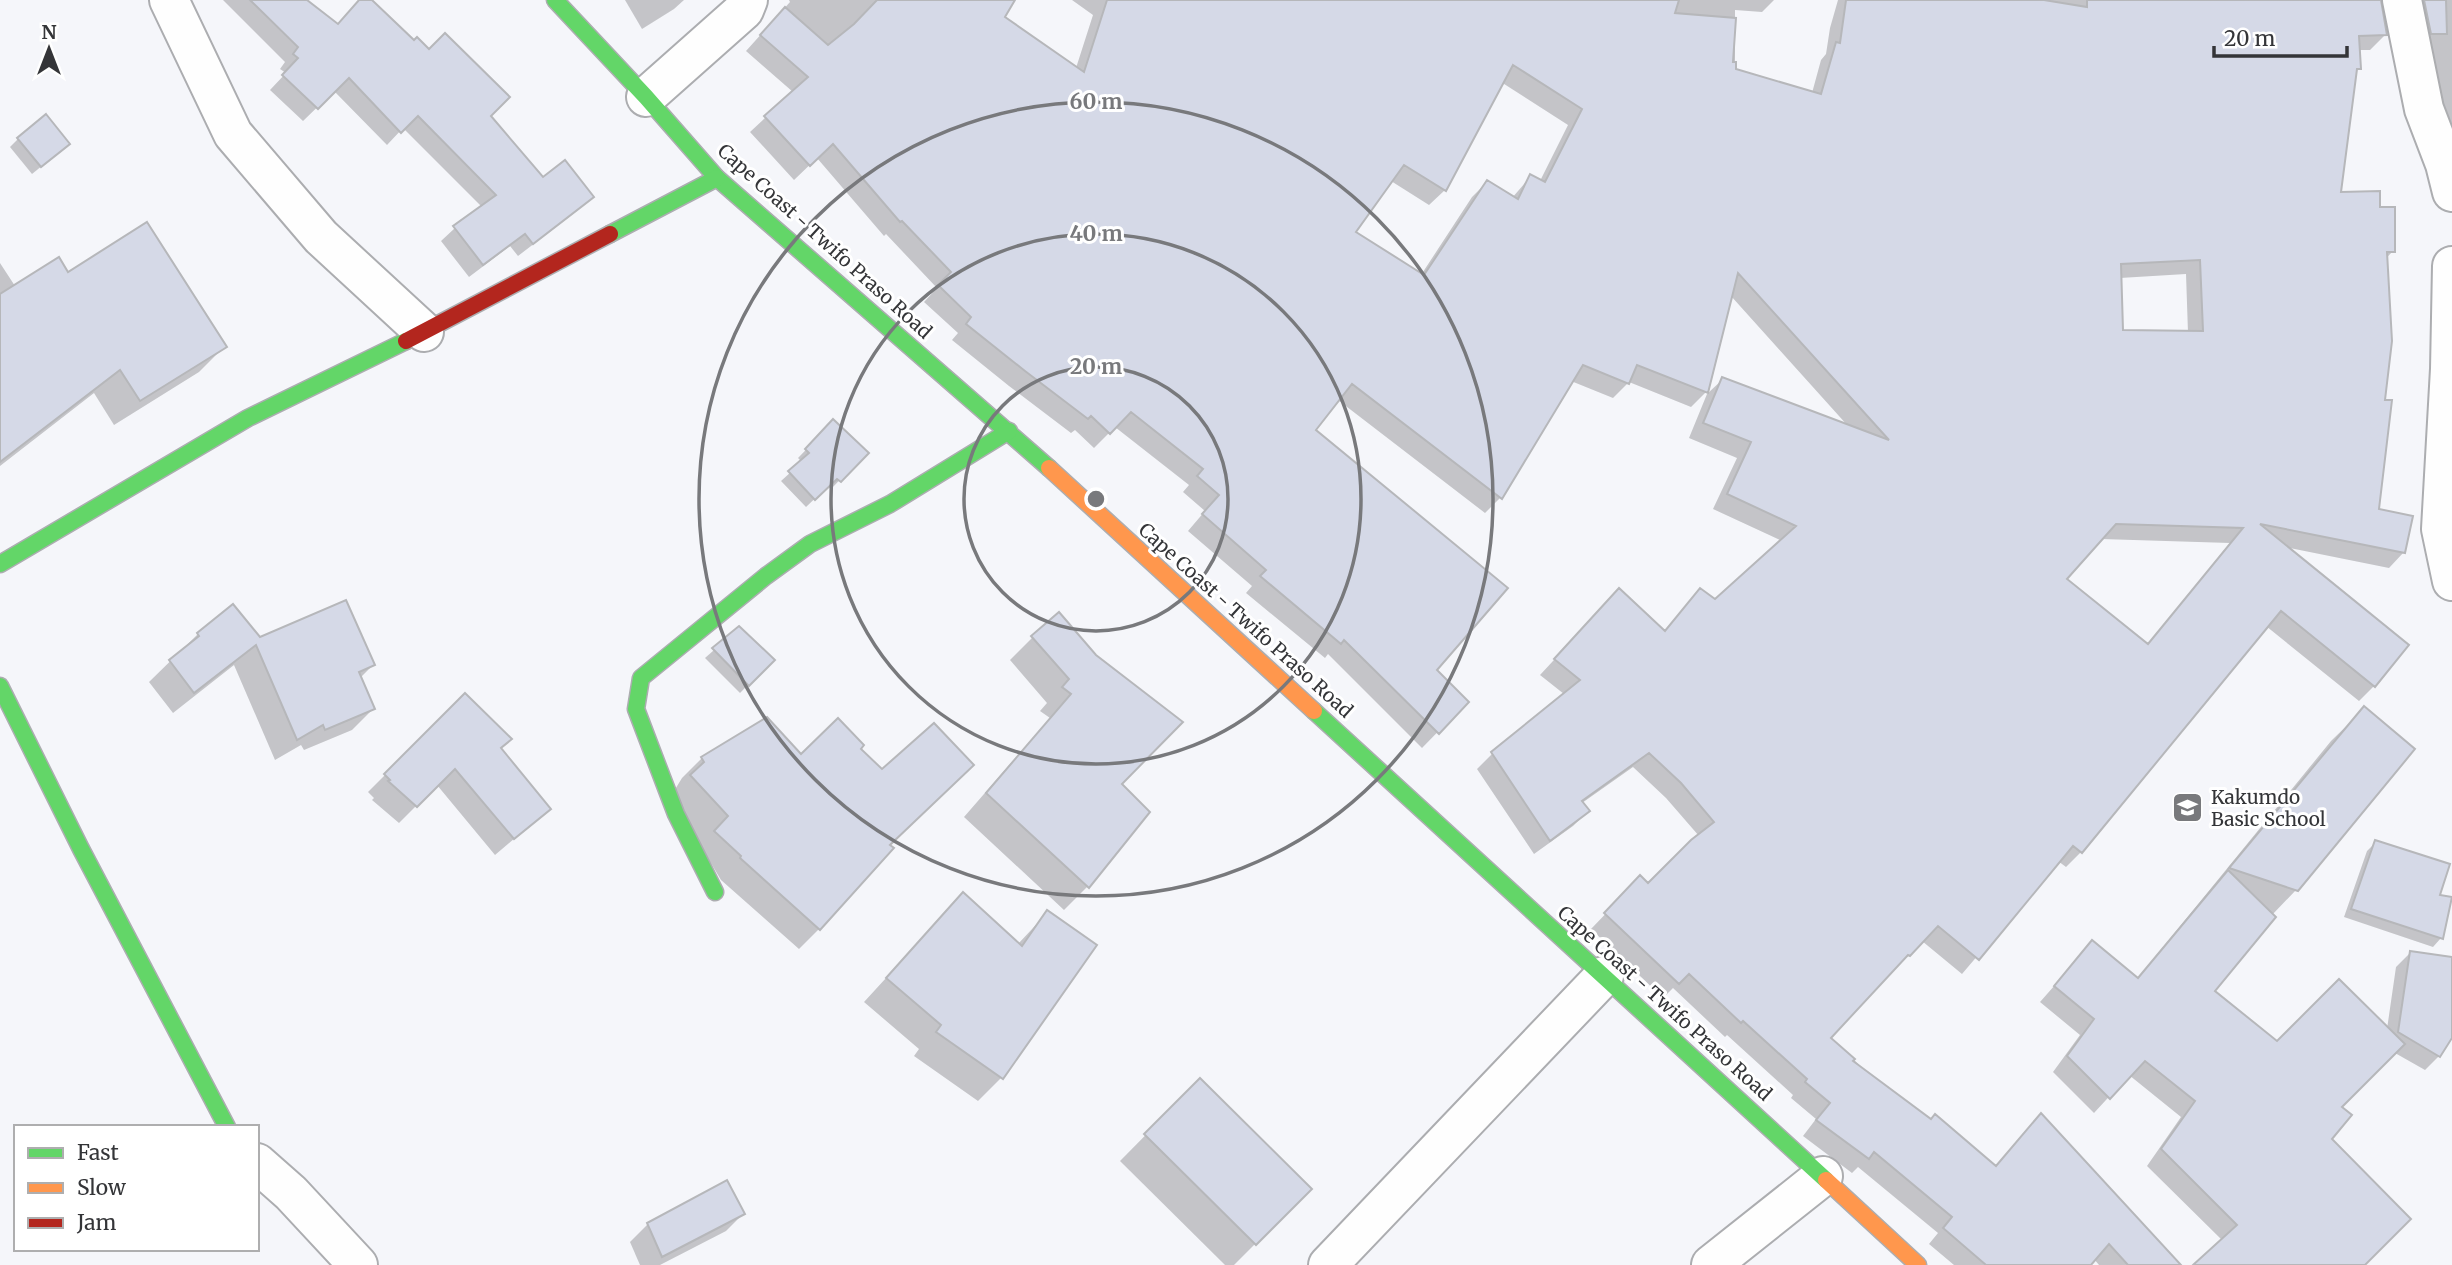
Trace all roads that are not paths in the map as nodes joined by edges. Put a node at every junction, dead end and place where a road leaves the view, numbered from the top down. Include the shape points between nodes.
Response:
1 (169, 0) edge
2 (555, 0) edge
3 (748, 0) edge
4 (2402, 0) edge
5 (646, 97) junction
6 (717, 178) junction
7 (2452, 192) edge
8 (2452, 266) edge
9 (424, 332) junction
10 (2451, 369) edge
11 (1009, 431) junction
12 (0, 564) edge
13 (2452, 580) edge
14 (0, 686) edge
15 (715, 892) dead end
16 (1604, 976) junction
17 (226, 1125) edge
18 (259, 1165) edge
19 (1823, 1176) junction
20 (358, 1265) edge
21 (1328, 1265) edge
22 (1711, 1265) edge
23 (1918, 1265) edge

1 - 9 street via 233,134 321,237
2 - 5 street, Cape Coast - Twifo Praso Road
3 - 5 street via 744,10
4 - 7 street via 2424,109
5 - 6 street, Cape Coast - Twifo Praso Road
6 - 9 street
6 - 11 street, Cape Coast - Twifo Praso Road
8 - 10 street
9 - 12 street via 248,418
10 - 13 street via 2441,529
11 - 15 street via 890,504 810,544 641,678 636,709 676,814
11 - 16 street, Cape Coast - Twifo Praso Road
14 - 17 street
16 - 19 street, Cape Coast - Twifo Praso Road
16 - 21 street
18 - 20 street
19 - 22 street
19 - 23 street, Cape Coast - Twifo Praso Road

